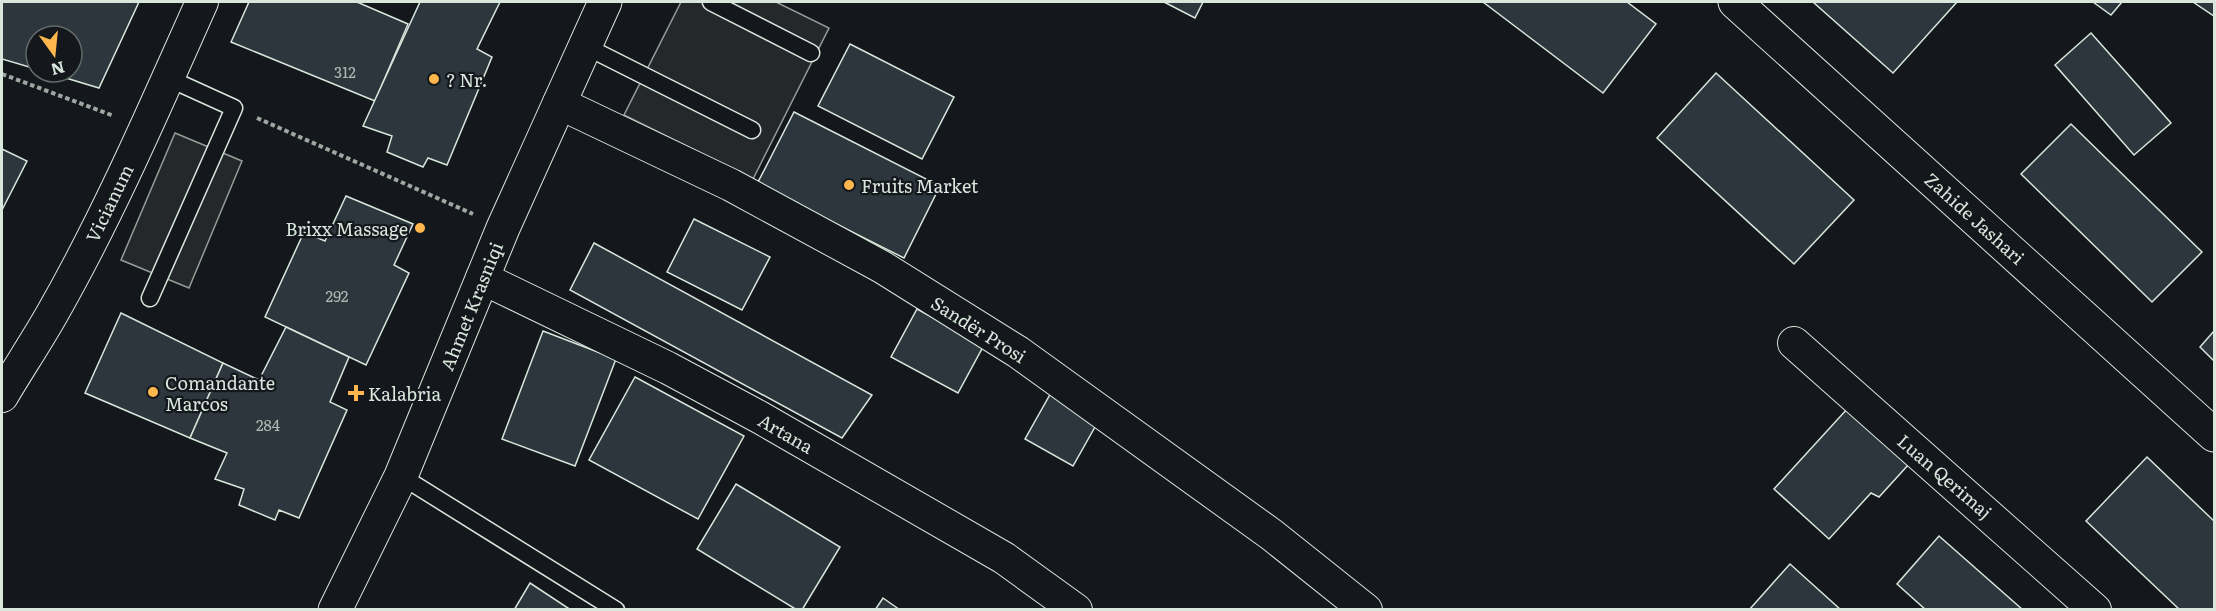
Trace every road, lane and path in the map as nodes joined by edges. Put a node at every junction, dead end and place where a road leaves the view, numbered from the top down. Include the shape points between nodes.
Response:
1 (202, 2) edge
2 (605, 2) edge
3 (711, 2) edge
4 (1735, 2) edge
5 (585, 46) junction
6 (811, 53) dead end
7 (2, 74) edge
8 (168, 78) junction
9 (559, 103) junction
10 (234, 108) junction
11 (146, 128) junction
12 (752, 130) dead end
13 (503, 228) junction
14 (482, 278) junction
15 (150, 298) dead end
16 (1794, 343) dead end
17 (2, 396) edge
18 (2214, 435) edge
19 (401, 476) junction
20 (335, 609) edge
21 (616, 609) edge
22 (1076, 609) edge
23 (1366, 609) edge
24 (2095, 609) edge

1 - 8 street, Vicianum
2 - 5 main road, Ahmet Krasniqi
3 - 6 lane
4 - 18 main road, Zahide Jashari
5 - 9 main road, Ahmet Krasniqi
5 - 12 lane
7 - 11 path
8 - 10 lane
8 - 11 street, Vicianum
9 - 13 main road, Ahmet Krasniqi
9 - 23 street, Sandër Prosi via 731,185 882,267 1018,352 1272,535
10 - 13 path
10 - 15 lane
11 - 17 street, Vicianum via 52,314
13 - 14 main road, Ahmet Krasniqi
14 - 19 main road, Ahmet Krasniqi
14 - 22 street, Artana via 761,418 1004,558
16 - 24 street, Luan Qerimaj
19 - 20 main road, Ahmet Krasniqi
19 - 21 lane

